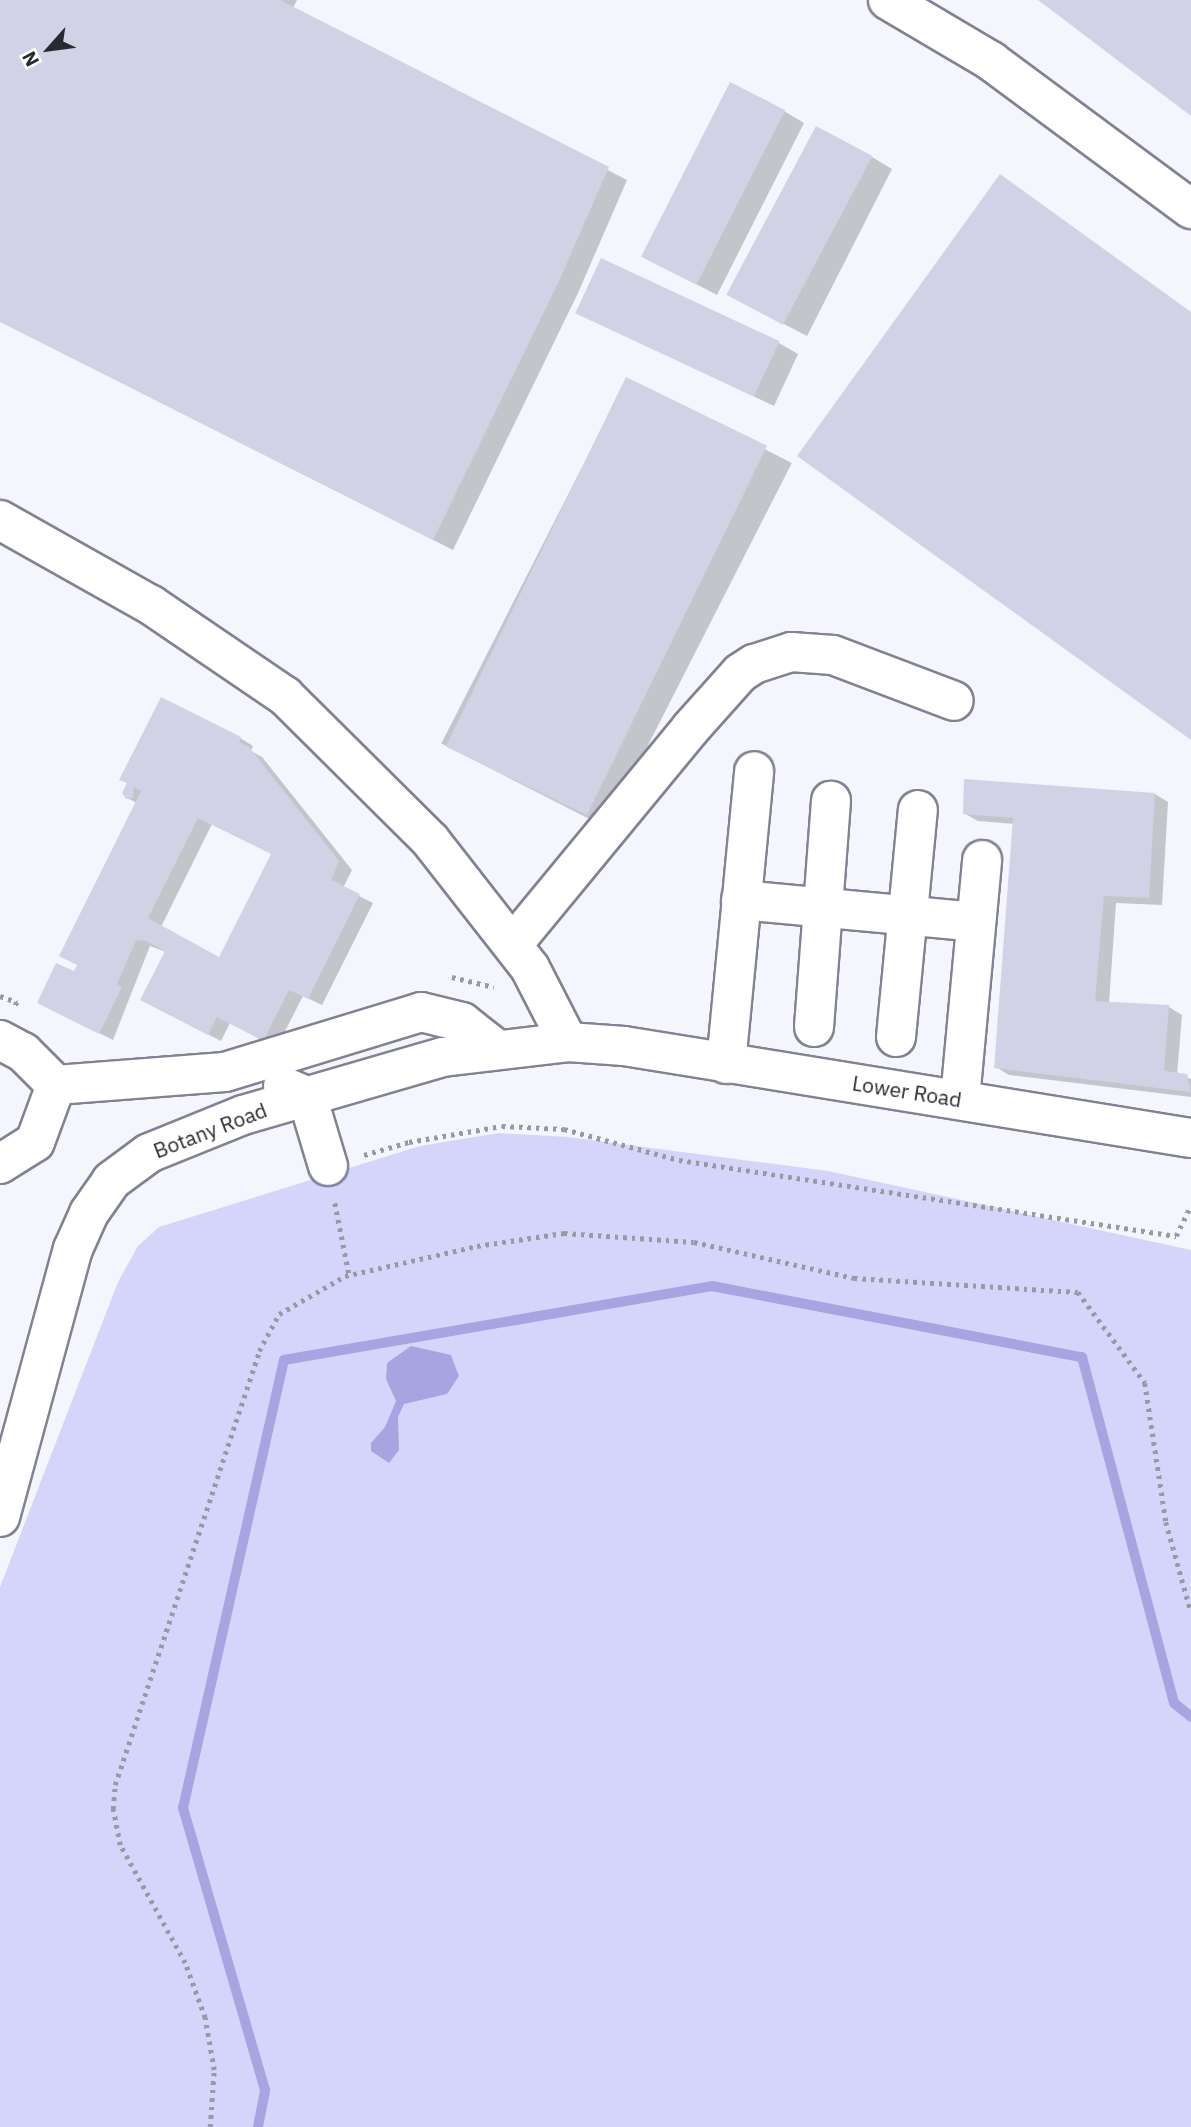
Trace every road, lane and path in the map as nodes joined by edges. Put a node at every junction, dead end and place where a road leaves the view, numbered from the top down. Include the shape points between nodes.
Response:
1 (894, 1) edge
2 (1191, 209) edge
3 (0, 520) edge
4 (954, 701) dead end
5 (754, 771) dead end
6 (831, 801) dead end
7 (918, 810) dead end
8 (982, 860) dead end
9 (741, 900) junction
10 (821, 906) junction
11 (909, 916) junction
12 (976, 922) junction
13 (513, 944) junction
14 (814, 1027) dead end
15 (896, 1037) dead end
16 (0, 1040) edge
17 (568, 1042) junction
18 (624, 1046) joint
19 (495, 1048) junction
20 (726, 1064) junction
21 (240, 1067) junction
22 (56, 1086) junction
23 (307, 1096) junction
24 (960, 1099) junction
25 (1191, 1138) edge
26 (0, 1164) edge
27 (328, 1166) junction
28 (1191, 1205) edge
29 (349, 1274) junction
30 (0, 1517) edge
31 (1191, 1612) edge
32 (210, 2127) edge

1 - 2 street via 991,61
3 - 13 street via 151,605 285,696 430,840
4 - 13 street via 833,655 791,652 754,664 740,673 690,729
5 - 9 street
6 - 10 street
7 - 11 street
8 - 12 street
9 - 10 street
9 - 20 street
10 - 11 street
10 - 14 street
11 - 12 street
11 - 15 street
12 - 24 street
13 - 17 street via 555,1011
16 - 22 street via 23,1052
17 - 18 street, Botany Road
17 - 19 street, Botany Road
18 - 20 street, Lower Road
19 - 21 street via 462,1023 421,1012
19 - 23 street, Botany Road via 415,1063
20 - 24 street, Lower Road
21 - 22 street
21 - 23 street
22 - 26 street via 35,1142
23 - 27 street
23 - 30 street, Botany Road via 166,1143 125,1169 103,1192 73,1249
24 - 25 street, Lower Road
27 - 28 path via 409,1142 514,1126 564,1129 680,1160 1176,1236
27 - 29 path
29 - 31 path via 477,1245 564,1233 694,1242 861,1279 1078,1292 1145,1383 1166,1522
29 - 32 path via 283,1310 271,1325 249,1376 224,1467 115,1786 113,1809 120,1845 185,1963 205,2018 214,2070

